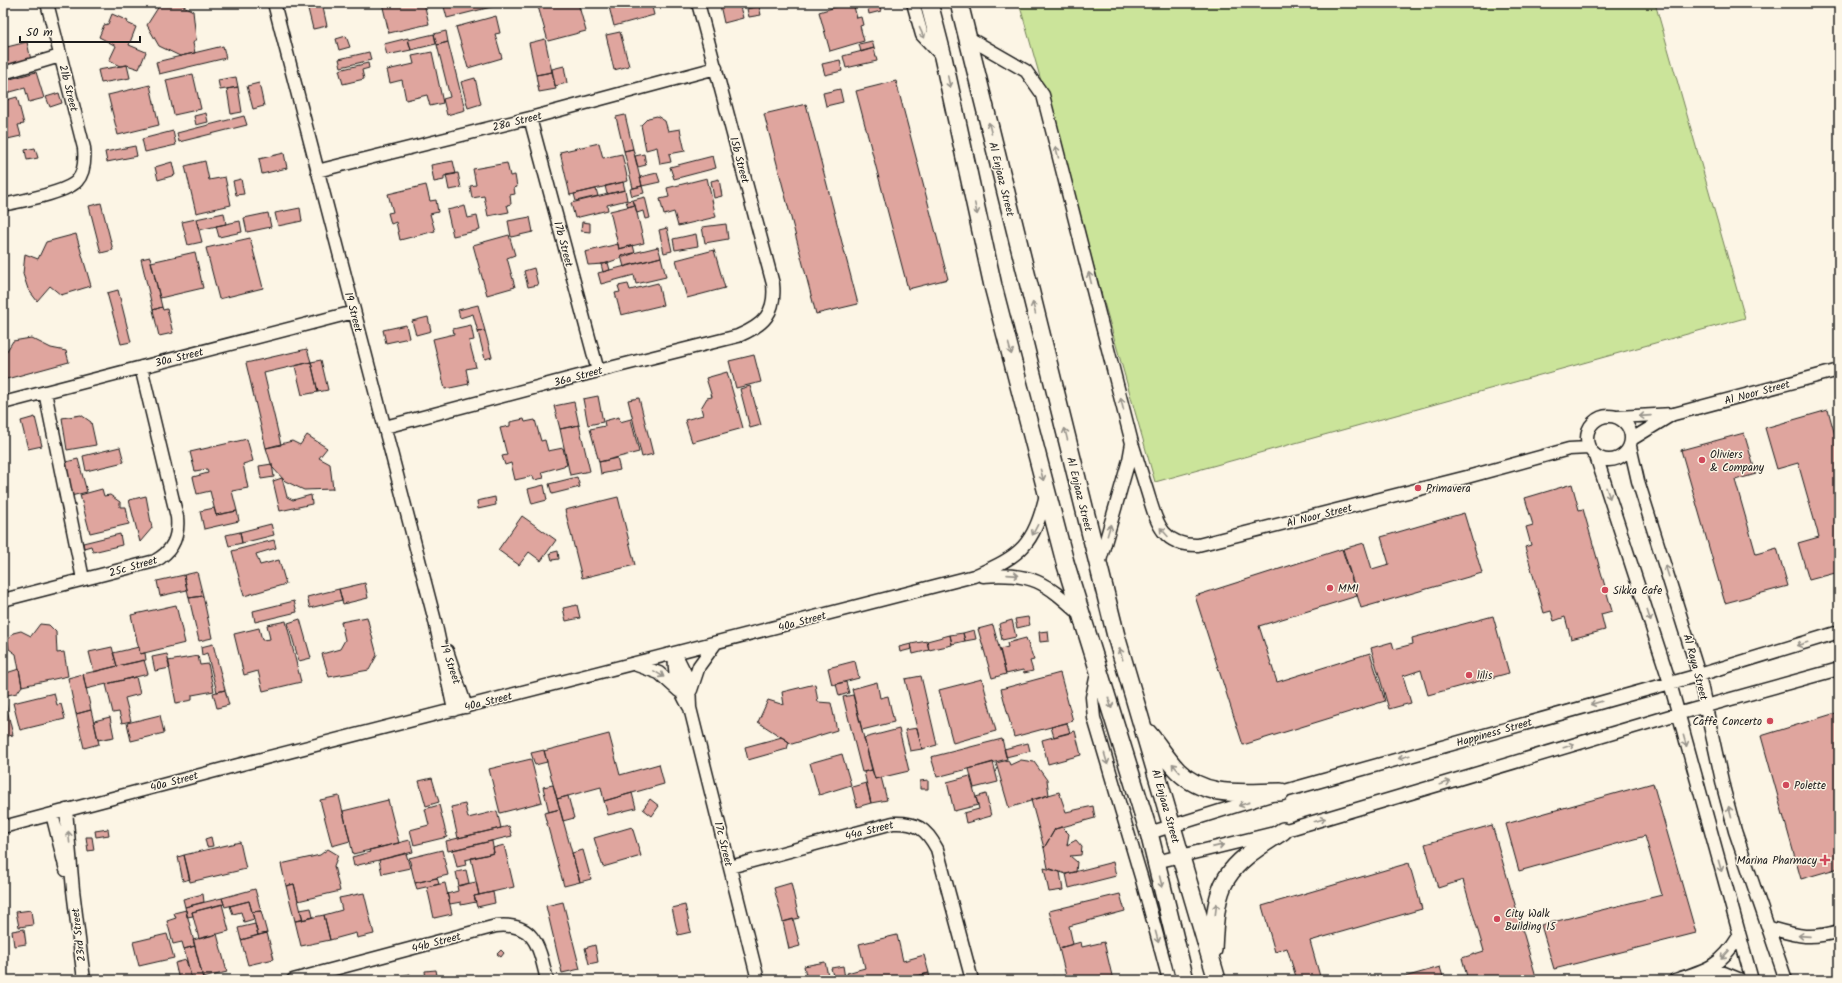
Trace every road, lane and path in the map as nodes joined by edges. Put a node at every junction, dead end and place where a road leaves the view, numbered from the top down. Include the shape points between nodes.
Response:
1 (47, 3) edge
2 (274, 3) edge
3 (698, 3) edge
4 (913, 3) edge
5 (929, 3) edge
6 (959, 3) edge
7 (967, 38) junction
8 (60, 56) junction
9 (943, 57) junction
10 (716, 68) junction
11 (3, 74) edge
12 (530, 118) junction
13 (317, 171) junction
14 (3, 205) edge
15 (354, 312) junction
16 (766, 318) joint
17 (141, 367) junction
18 (598, 370) junction
19 (1839, 370) edge
20 (46, 392) junction
21 (3, 403) edge
22 (1674, 414) junction
23 (1617, 417) junction
24 (385, 427) junction
25 (1631, 442) junction
26 (1132, 443) junction
27 (1590, 447) junction
28 (1047, 493) junction
29 (1098, 567) junction
30 (974, 576) junction
31 (83, 579) junction
32 (3, 600) edge
33 (1080, 614) junction
34 (435, 621) junction
35 (1839, 632) edge
36 (715, 644) junction
37 (675, 653) junction
38 (633, 664) junction
39 (1098, 666) junction
40 (1839, 669) edge
41 (1699, 675) junction
42 (1670, 683) junction
43 (685, 692) junction
44 (466, 707) junction
45 (1706, 707) junction
46 (454, 710) junction
47 (1677, 714) junction
48 (1142, 725) junction
49 (1281, 792) junction
50 (66, 810) junction
51 (52, 814) junction
52 (1171, 826) junction
53 (3, 827) edge
54 (1283, 831) junction
55 (1149, 833) junction
56 (1180, 855) junction
57 (1156, 862) junction
58 (730, 867) junction
59 (73, 890) junction
60 (1770, 928) junction
61 (1839, 931) edge
62 (1740, 936) junction
63 (1213, 962) junction
64 (1706, 971) junction
65 (84, 980) edge
66 (293, 980) edge
67 (547, 980) edge
68 (758, 980) edge
69 (972, 980) edge
70 (1169, 980) edge
71 (1185, 980) edge
72 (1217, 980) edge
73 (1675, 980) edge
74 (1741, 980) edge
75 (1752, 980) edge
76 (1786, 980) edge

1 - 8 street, 21b Street
2 - 13 street, 19 Street
3 - 10 street, 15b Street
4 -> 9 street via 922,35
5 - 9 street
6 - 7 street, Al Enjaaz Street
26 -> 7 street, Al Noor Street via 1043,95 1026,71
29 -> 7 street, Al Enjaaz Street
8 - 11 street
8 - 14 street, 21b Street via 84,148 82,173 78,180 65,189
9 -> 28 street via 993,286
10 - 12 street, 28a Street
10 - 16 street, 15b Street via 773,284 772,307
12 - 13 street, 28a Street
12 - 18 street, 17b Street
13 - 15 street, 19 Street
15 - 17 street, 30a Street
15 - 24 street, 19 Street
16 - 18 street, 36a Street via 758,326 738,336
17 - 20 street, 30a Street
17 - 31 street, 25c Street via 177,517 179,529 176,541 169,551 155,561
18 - 24 street, 36a Street
19 - 22 street, Al Noor Street
20 - 21 street, 30a Street
20 - 31 street
22 -> 23 street
22 - 25 street
23 - 25 street via 1628,426
23 - 27 street via 1597,419 1588,430
24 - 34 street, 19 Street
25 - 27 street via 1622,457 1616,460 1602,459
41 -> 25 street, Al Raya Street via 1638,481
27 -> 26 street, Al Noor Street via 1569,449 1198,545 1174,541 1157,524
29 -> 26 street
27 -> 42 street
28 -> 30 street, 40a Street via 1036,528 1023,547 1005,563
28 - 33 street
48 -> 29 street, Al Enjaaz Street
30 -> 33 street, 40a Street via 1016,575 1038,581 1050,587
30 - 36 street, 40a Street
31 - 32 street, 25c Street
33 - 39 street
34 - 44 street, 19 Street
34 - 46 street, 19 Street
35 -> 41 street, Happiness Street
36 - 37 street, 40a Street
36 - 43 street, 17c Street
37 - 38 street, 40a Street
37 - 43 street, 17c Street via 685,671
38 -> 43 street via 659,673
38 - 44 street, 40a Street
39 -> 55 street
39 -> 70 street via 1092,697 1094,718
40 - 45 street
41 - 42 street, Happiness Street
41 - 45 street, Al Raya Street
42 - 47 street
42 -> 49 street, Happiness Street
43 - 58 street, 17c Street
44 - 46 street, 40a Street
45 - 47 street
60 -> 45 street, Al Raya Street via 1735,831
46 - 50 street, 40a Street
54 -> 47 street
47 -> 62 street
49 -> 48 street via 1231,794 1198,786 1178,771
48 - 52 street, Al Enjaaz Street
49 -> 52 street, Happiness Street
50 - 51 street, 40a Street
59 -> 50 street, 23rd Street
51 - 53 street, 40a Street
51 - 59 street, 23rd Street
52 - 55 street, Happiness Street
52 - 56 street, Al Enjaaz Street
56 -> 54 street
63 -> 54 street via 1216,904 1230,872 1241,859
55 - 57 street
56 - 57 street
56 - 63 street, Al Enjaaz Street
57 -> 71 street
58 - 68 street, 17c Street
58 - 69 street, 44a Street via 893,823 907,823 920,828 930,836 936,849
59 - 65 street, 23rd Street
61 -> 60 street via 1803,937
60 - 76 street, Al Raya Street
62 -> 64 street via 1722,959
62 - 75 street
63 - 72 street, Al Enjaaz Street
64 - 73 street
64 - 74 street via 1724,973
66 - 67 street, 44b Street via 496,926 508,925 530,934 537,944

